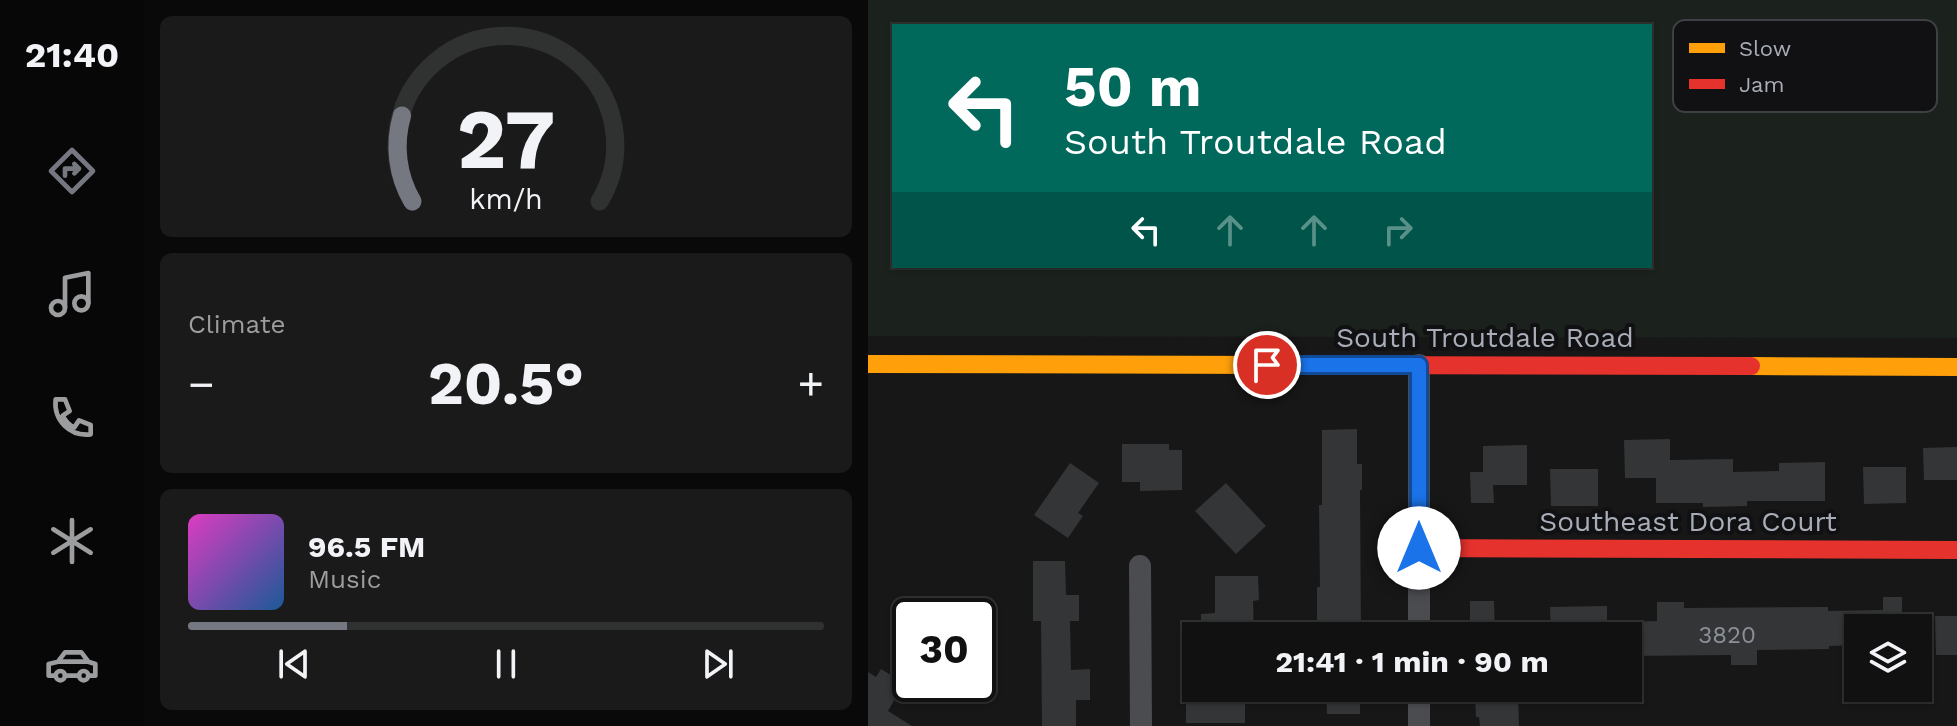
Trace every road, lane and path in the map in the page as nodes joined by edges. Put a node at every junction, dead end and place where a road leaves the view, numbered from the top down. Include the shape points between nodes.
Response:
1 (868, 364) edge
2 (1419, 365) junction
3 (1957, 367) edge
4 (1419, 548) junction
5 (1957, 550) edge
6 (1140, 566) dead end
7 (1419, 622) edge
8 (1419, 702) edge
9 (1141, 726) edge
10 (1419, 726) edge

1 - 2 main road, South Troutdale Road
2 - 3 main road, South Troutdale Road
2 - 4 street
4 - 5 main road, Southeast Dora Court
4 - 7 street
6 - 9 street
8 - 10 street

